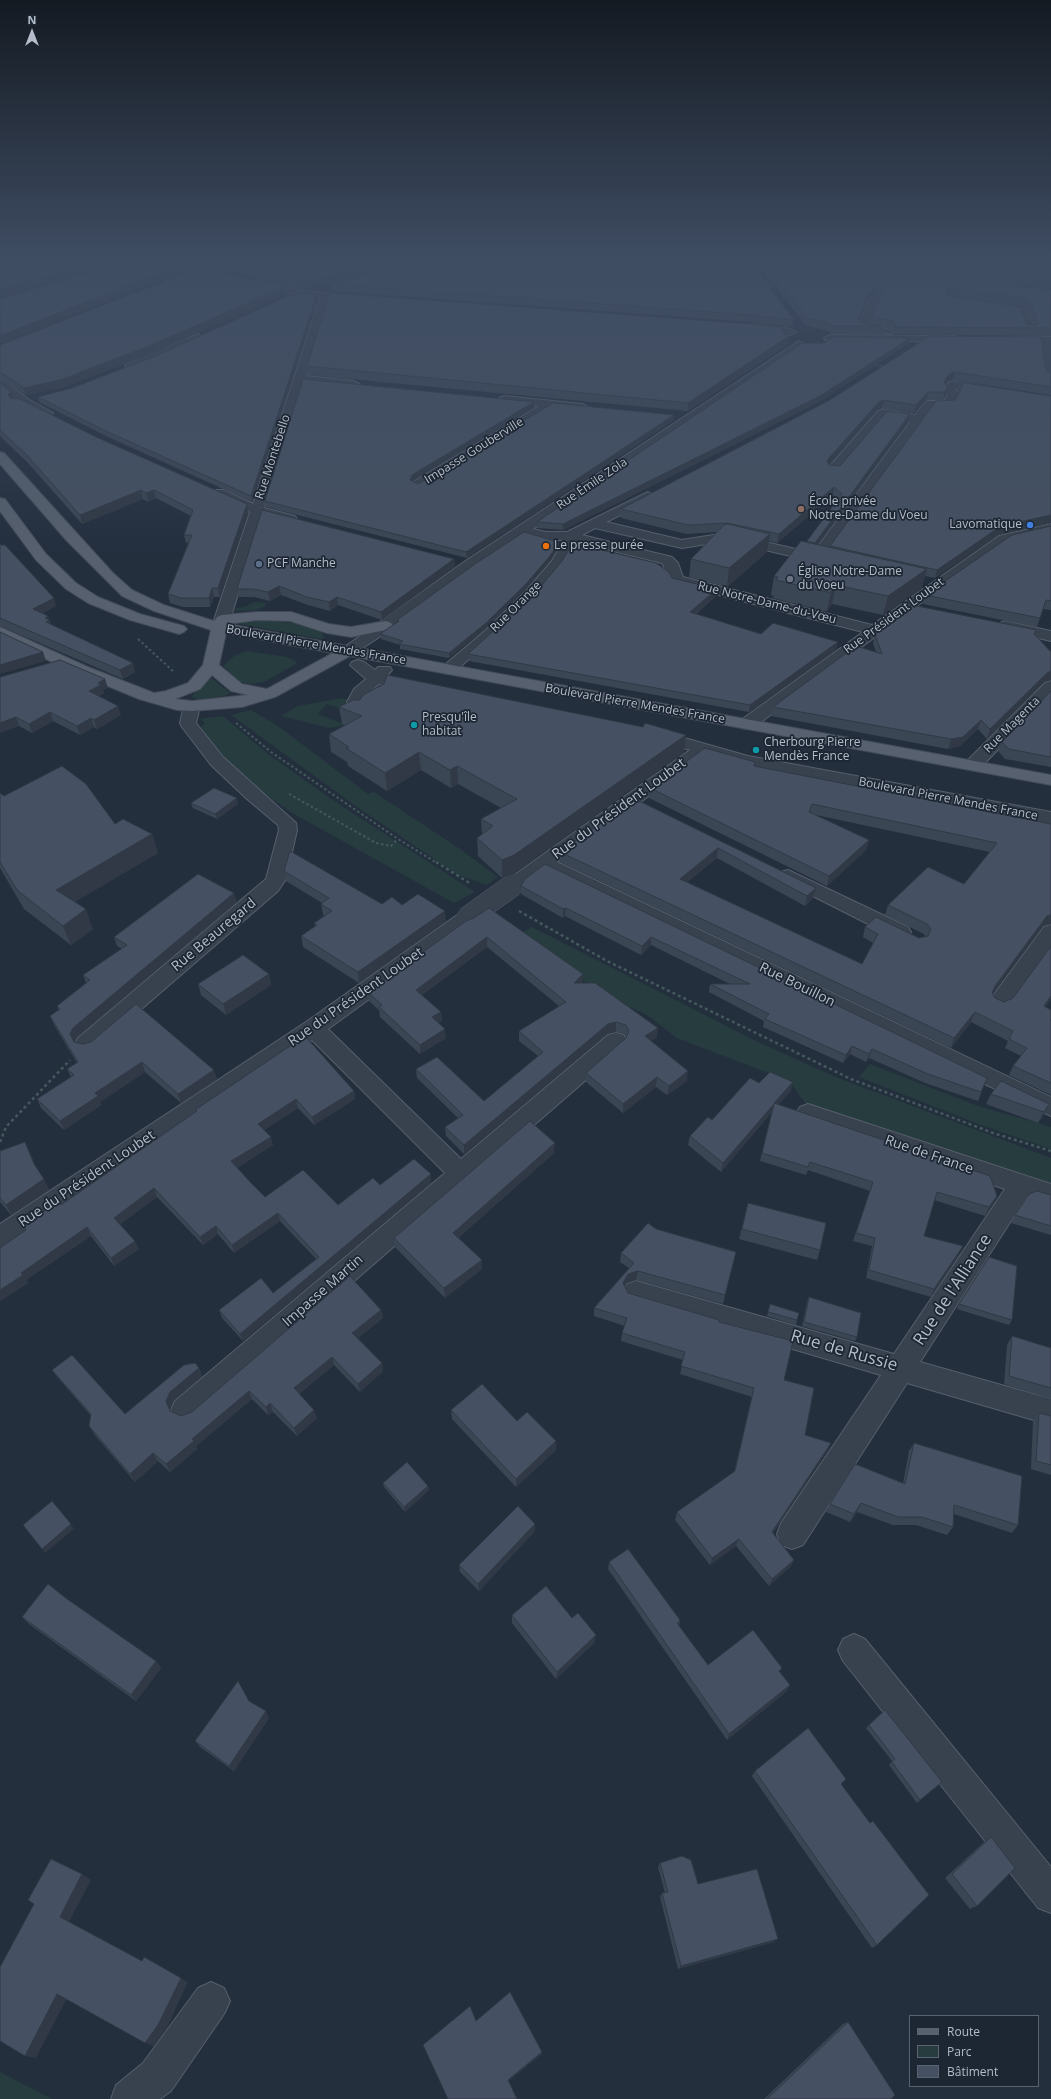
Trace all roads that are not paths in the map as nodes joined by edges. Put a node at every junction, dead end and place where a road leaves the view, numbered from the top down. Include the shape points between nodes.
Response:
1 (149, 358) edge
2 (305, 358) edge
3 (789, 358) edge
4 (897, 358) edge
5 (1045, 358) edge
6 (885, 366) edge
7 (119, 371) edge
8 (1051, 378) edge
9 (298, 379) junction
10 (0, 383) edge
11 (363, 385) edge
12 (998, 391) edge
13 (39, 398) edge
14 (495, 398) edge
15 (20, 403) junction
16 (550, 404) junction
17 (597, 408) edge
18 (674, 416) edge
19 (57, 418) edge
20 (690, 418) junction
21 (918, 419) junction
22 (0, 456) edge
23 (833, 470) edge
24 (418, 485) edge
25 (211, 489) edge
26 (661, 489) edge
27 (0, 502) edge
28 (256, 510) junction
29 (306, 523) edge
30 (596, 524) junction
31 (1051, 528) edge
32 (522, 530) junction
33 (569, 536) junction
34 (817, 558) junction
35 (453, 561) edge
36 (832, 561) edge
37 (469, 565) junction
38 (916, 581) edge
39 (937, 585) junction
40 (906, 607) junction
41 (924, 610) edge
42 (990, 624) edge
43 (386, 626) junction
44 (327, 628) junction
45 (219, 629) junction
46 (875, 630) junction
47 (0, 632) edge
48 (1051, 636) edge
49 (347, 651) junction
50 (332, 660) junction
51 (64, 662) junction
52 (358, 665) joint
53 (211, 666) junction
54 (46, 669) edge
55 (448, 669) junction
56 (380, 675) junction
57 (1051, 686) edge
58 (430, 690) edge
59 (269, 694) junction
60 (145, 696) junction
61 (192, 706) junction
62 (356, 712) edge
63 (747, 724) junction
64 (640, 731) edge
65 (704, 748) junction
66 (973, 765) junction
67 (1051, 780) edge
68 (1051, 794) edge
69 (633, 799) junction
70 (654, 809) edge
71 (1051, 818) edge
72 (543, 864) junction
73 (775, 869) edge
74 (1051, 932) edge
75 (916, 940) edge
76 (1000, 1002) edge
77 (314, 1028) junction
78 (616, 1041) dead end
79 (86, 1044) edge
80 (1051, 1107) edge
81 (808, 1113) edge
82 (460, 1173) junction
83 (1020, 1186) junction
84 (1051, 1194) edge
85 (0, 1238) edge
86 (636, 1292) dead end
87 (902, 1368) junction
88 (185, 1410) dead end
89 (1051, 1412) edge
90 (792, 1534) dead end
91 (854, 1650) dead end
92 (1051, 1895) edge
93 (211, 2001) dead end
94 (130, 2099) edge

1 - 7 street
2 - 9 street, Rue Montebello
3 - 20 street, Rue Émile Zola
4 - 6 street
5 - 8 street
9 - 11 street
9 - 28 street, Rue Montebello
10 - 15 street
12 - 21 street via 953,384 949,391 954,392 948,404 930,403
13 - 15 street
14 - 16 street
15 - 19 street
16 - 17 street
16 - 24 street, Impasse Gouberville
18 - 20 street
20 - 32 street, Rue Émile Zola
21 - 23 street via 882,413
21 - 34 street
22 - 45 main road via 77,544 127,593 159,608
25 - 28 street
26 - 30 street
27 - 45 main road, Boulevard Pierre Mendes France via 41,557 70,586 93,600 135,617
28 - 29 street
28 - 45 street, Rue Montebello
30 - 33 street
30 - 34 street via 682,544 726,537
31 - 39 street, Rue Président Loubet via 1004,539
32 - 33 street via 546,536
32 - 37 street, Rue Émile Zola
33 - 46 street, Rue Notre-Dame-du-Vœu via 671,562 677,580
33 - 55 street, Rue Orange via 569,544 561,558 531,594 492,632
34 - 36 street
35 - 37 street
37 - 43 street, Rue Émile Zola
38 - 39 street
39 - 40 street, Rue Président Loubet
40 - 41 street
40 - 46 street, Rue Président Loubet
42 - 48 street
43 - 44 main road via 351,632
43 - 49 street, Rue Émile Zola
44 - 45 main road via 291,617 257,616
44 - 49 main road
45 - 49 main road, Boulevard Pierre Mendes France
45 - 50 main road, Boulevard Pierre Mendes France
45 - 53 main road
46 - 63 street, Rue Président Loubet
47 - 51 main road
49 - 50 main road
49 - 55 main road, Boulevard Pierre Mendes France
50 - 52 main road, Boulevard Pierre Mendes France
50 - 59 main road
51 - 54 street
51 - 60 main road
52 - 56 street, Boulevard Pierre Mendes France
53 - 59 main road via 237,688
53 - 60 main road via 194,686 184,692 167,697
55 - 63 main road, Boulevard Pierre Mendes France
56 - 58 street, Boulevard Pierre Mendes France
56 - 62 street via 360,692 355,702
56 - 68 main road, Boulevard Pierre Mendes France
57 - 66 street, Rue Magenta
59 - 61 main road via 242,702
60 - 61 main road via 177,705
61 - 79 street, Rue Beauregard via 188,723 217,761 287,823 288,830 276,879 271,887
63 - 66 main road, Boulevard Pierre Mendes France
64 - 65 street, Boulevard Pierre Mendes France
65 - 69 street, Rue du Président Loubet
65 - 71 street, Boulevard Pierre Mendes France via 746,761
66 - 67 main road, Boulevard Pierre Mendes France
69 - 70 street
69 - 72 street, Rue du Président Loubet
72 - 77 street, Rue du Président Loubet, bridge
72 - 80 street, Rue Bouillon
73 - 75 street
74 - 76 street
77 - 82 street
77 - 85 street, Rue du Président Loubet
78 - 82 street, Impasse Martin
81 - 83 street, Rue de France
82 - 88 street, Impasse Martin
83 - 84 street, Rue de France
83 - 87 street, Rue de l'Alliance
86 - 87 street, Rue de Russie
87 - 89 street, Rue de Russie
87 - 90 street, Rue de l'Alliance
91 - 92 street
93 - 94 street via 157,2077

